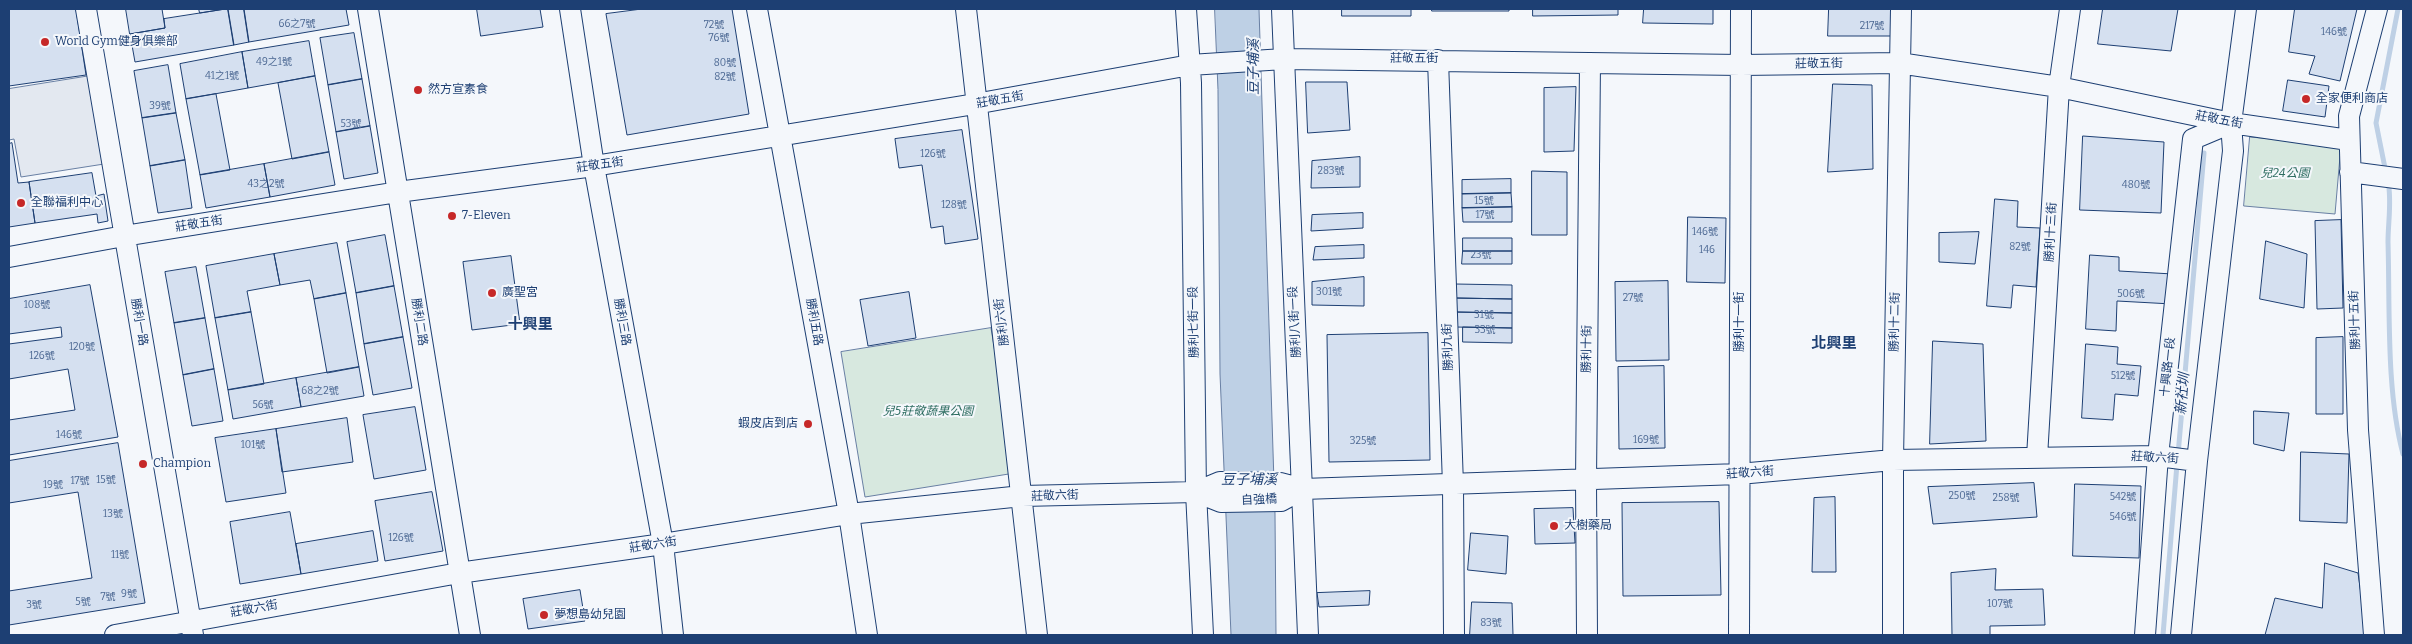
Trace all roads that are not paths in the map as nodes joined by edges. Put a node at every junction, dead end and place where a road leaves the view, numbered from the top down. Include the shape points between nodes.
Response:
1 (86, 9) edge
2 (368, 9) edge
3 (570, 9) edge
4 (757, 9) edge
5 (966, 9) edge
6 (1186, 9) edge
7 (1282, 9) edge
8 (1741, 9) edge
9 (1900, 9) edge
10 (2070, 9) edge
11 (2246, 9) edge
12 (2377, 9) edge
13 (1284, 59) junction
14 (1438, 60) junction
15 (1590, 62) junction
16 (1899, 62) junction
17 (1190, 65) junction
18 (1741, 65) junction
19 (2059, 87) junction
20 (975, 104) junction
21 (2231, 123) junction
22 (780, 136) junction
23 (2349, 140) junction
24 (594, 166) junction
25 (2350, 172) junction
26 (2401, 178) edge
27 (398, 192) junction
28 (124, 236) junction
29 (9, 257) edge
30 (2158, 456) junction
31 (2037, 457) junction
32 (1893, 460) junction
33 (2197, 461) junction
34 (1739, 474) junction
35 (1586, 481) junction
36 (1453, 485) junction
37 (1303, 489) junction
38 (1196, 492) junction
39 (1280, 492) junction
40 (1022, 496) junction
41 (849, 514) junction
42 (663, 544) junction
43 (459, 574) junction
44 (192, 628) edge
45 (143, 632) edge
46 (115, 635) edge
47 (470, 635) edge
48 (673, 635) edge
49 (866, 635) edge
50 (1037, 635) edge
51 (1202, 635) edge
52 (1308, 635) edge
53 (1454, 635) edge
54 (1588, 635) edge
55 (1739, 635) edge
56 (1893, 635) edge
57 (2145, 635) edge
58 (2181, 635) edge
59 (2374, 635) edge

1 - 28 street, 勝利一路
2 - 27 street, 勝利二路
3 - 24 street, 勝利三路
4 - 22 street, 勝利五路
5 - 20 street, 勝利六街
6 - 17 street, 勝利七街一段
7 - 13 street, 勝利八街一段
8 - 18 street, 勝利十一街
9 - 16 street, 勝利十二街
10 - 19 street, 勝利十三街
11 - 21 street
12 - 23 street, 勝利十五街 via 2348,116
13 - 14 street, 莊敬五街
13 - 17 street, 莊敬五街
13 - 37 street, 勝利八街一段
14 - 15 street, 莊敬五街
14 - 36 street, 勝利九街
15 - 18 street, 莊敬五街
15 - 35 street, 勝利十街
16 - 18 street, 莊敬五街
16 - 19 street, 莊敬五街
16 - 32 street, 勝利十二街
17 - 20 street, 莊敬五街
17 - 38 street, 勝利七街一段
18 - 34 street, 勝利十一街
19 - 21 street, 莊敬五街
19 - 31 street, 勝利十三街
20 - 22 street, 莊敬五街
20 - 40 street, 勝利六街
21 - 23 street, 莊敬五街
21 - 30 street, 十興路一段 via 2193,139
21 - 33 street via 2233,151
22 - 24 street, 莊敬五街
22 - 41 street, 勝利五路
23 - 25 street, 勝利十五街
24 - 27 street, 莊敬五街
24 - 42 street, 勝利三路
25 - 26 street
25 - 59 street, 勝利十五街 via 2358,430
27 - 28 street, 莊敬五街
27 - 43 street, 勝利二路
28 - 29 street, 莊敬五街
28 - 44 street, 勝利一路
30 - 31 street, 莊敬六街
30 - 33 street, 莊敬六街
30 - 57 street, 十興路一段
31 - 32 street, 莊敬六街
32 - 34 street, 莊敬六街
32 - 56 street, 勝利十二街
33 - 58 street
34 - 35 street, 莊敬六街
34 - 55 street, 勝利十一街
35 - 36 street, 莊敬六街
35 - 54 street, 勝利十街
36 - 37 street, 莊敬六街
36 - 53 street, 勝利九街
37 - 39 street, 自強橋
37 - 52 street, 勝利八街一段
38 - 39 street, 自強橋 via 1221,502
38 - 39 street, 自強橋 via 1220,482
38 - 40 street, 莊敬六街
38 - 51 street, 勝利七街一段
40 - 41 street, 莊敬六街
40 - 50 street, 勝利六街
41 - 42 street, 莊敬六街
41 - 49 street, 勝利五路
42 - 43 street, 莊敬六街
42 - 48 street, 勝利三路
43 - 44 street, 莊敬六街
43 - 47 street, 勝利二路
44 - 45 street, 莊敬六街
45 - 46 street, 莊敬六街

